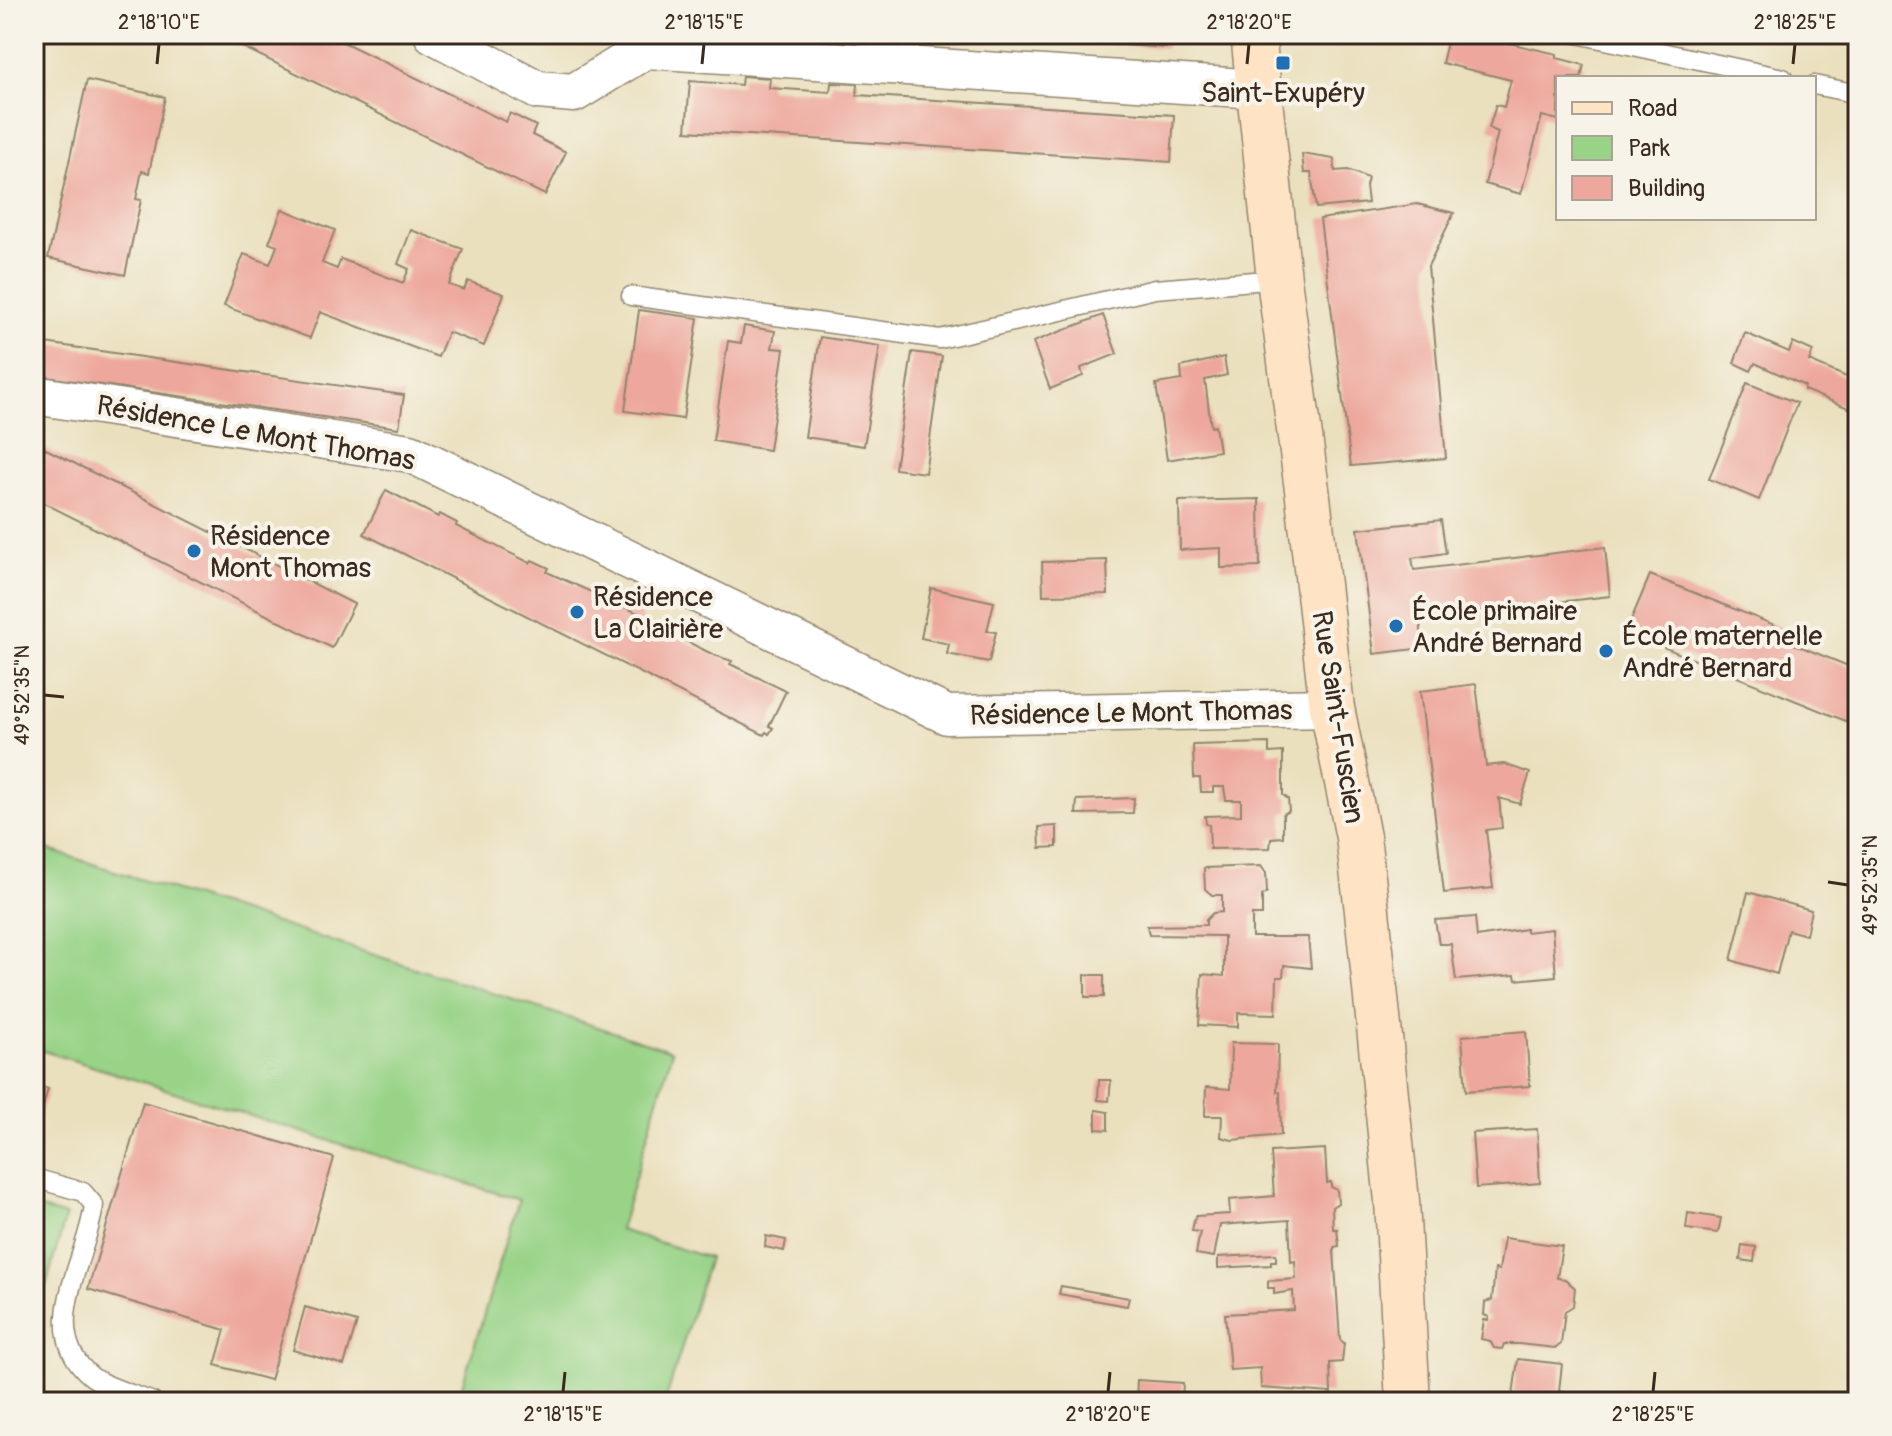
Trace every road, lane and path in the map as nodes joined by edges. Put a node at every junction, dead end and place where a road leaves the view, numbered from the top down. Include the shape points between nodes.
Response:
1 (433, 34) edge
2 (1253, 34) edge
3 (1577, 34) edge
4 (1774, 76) edge
5 (1816, 85) edge
6 (1259, 89) junction
7 (1858, 94) edge
8 (1279, 279) junction
9 (631, 296) dead end
10 (34, 395) edge
11 (1332, 708) junction
12 (34, 1178) edge
13 (153, 1402) edge
14 (1408, 1402) edge

1 - 6 street via 538,90 574,93 646,49
2 - 6 main road, Rue Saint-Fuscien
3 - 4 lane
5 - 7 lane
6 - 8 main road, Rue Saint-Fuscien
8 - 9 lane via 1155,289 940,339
8 - 11 main road, Rue Saint-Fuscien
10 - 11 street, Résidence Le Mont Thomas via 410,453 947,715
11 - 14 main road, Rue Saint-Fuscien via 1367,911 1397,1201
12 - 13 lane via 83,1192 94,1205 64,1313 69,1352 93,1378

